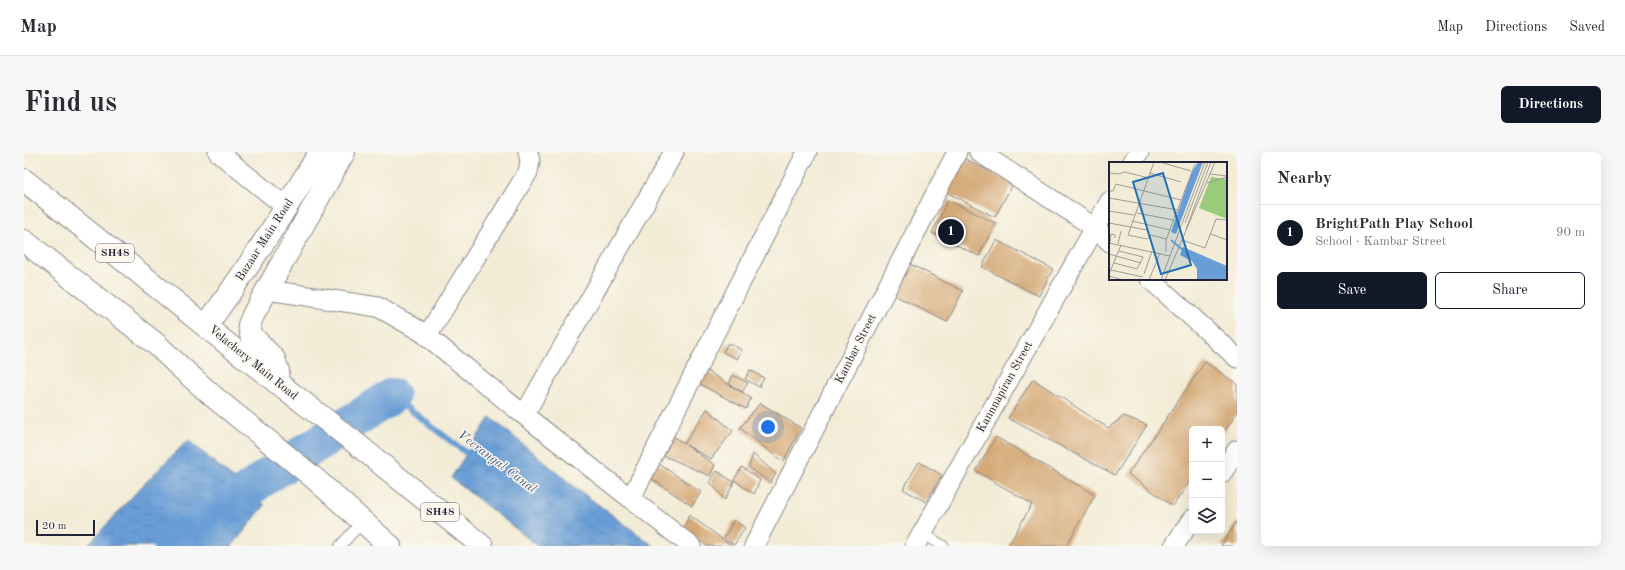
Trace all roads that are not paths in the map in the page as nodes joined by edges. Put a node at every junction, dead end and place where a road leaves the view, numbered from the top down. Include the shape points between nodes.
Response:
1 (218, 152) edge
2 (320, 152) edge
3 (344, 152) edge
4 (528, 152) edge
5 (674, 152) edge
6 (807, 152) edge
7 (957, 152) edge
8 (979, 152) edge
9 (1139, 152) edge
10 (1133, 162) edge
11 (24, 180) edge
12 (1109, 203) edge
13 (287, 208) junction
14 (1094, 228) junction
15 (24, 241) edge
16 (1109, 241) edge
17 (1151, 280) edge
18 (268, 290) junction
19 (206, 326) junction
20 (427, 336) junction
21 (1235, 350) edge
22 (276, 382) junction
23 (524, 416) junction
24 (1237, 450) edge
25 (1225, 468) edge
26 (631, 498) junction
27 (363, 521) junction
28 (1189, 524) edge
29 (919, 540) edge
30 (340, 546) edge
31 (390, 546) edge
32 (482, 546) edge
33 (691, 546) edge
34 (754, 546) edge
35 (943, 546) edge
36 (1174, 546) edge

1 - 13 street
2 - 13 main road, Bazaar Main Road
3 - 18 main road
4 - 20 street via 528,172
5 - 23 street
6 - 26 street
7 - 34 street, Kambar Street
8 - 14 street
9 - 10 street
11 - 19 main road, Velachery Main Road / SH48
12 - 14 street, Kannnapiran Street
13 - 19 main road, Bazaar Main Road
14 - 16 street
14 - 29 street, Kannnapiran Street
15 - 27 main road via 156,344 215,398
17 - 21 street
18 - 20 street via 378,307
18 - 22 main road via 248,325 251,335 274,359 278,371
19 - 22 main road, Velachery Main Road / SH48
20 - 23 street
22 - 32 main road, Velachery Main Road / SH48
23 - 26 street
24 - 25 street
26 - 33 street
27 - 30 lane
27 - 31 main road
28 - 36 street
29 - 35 lane

